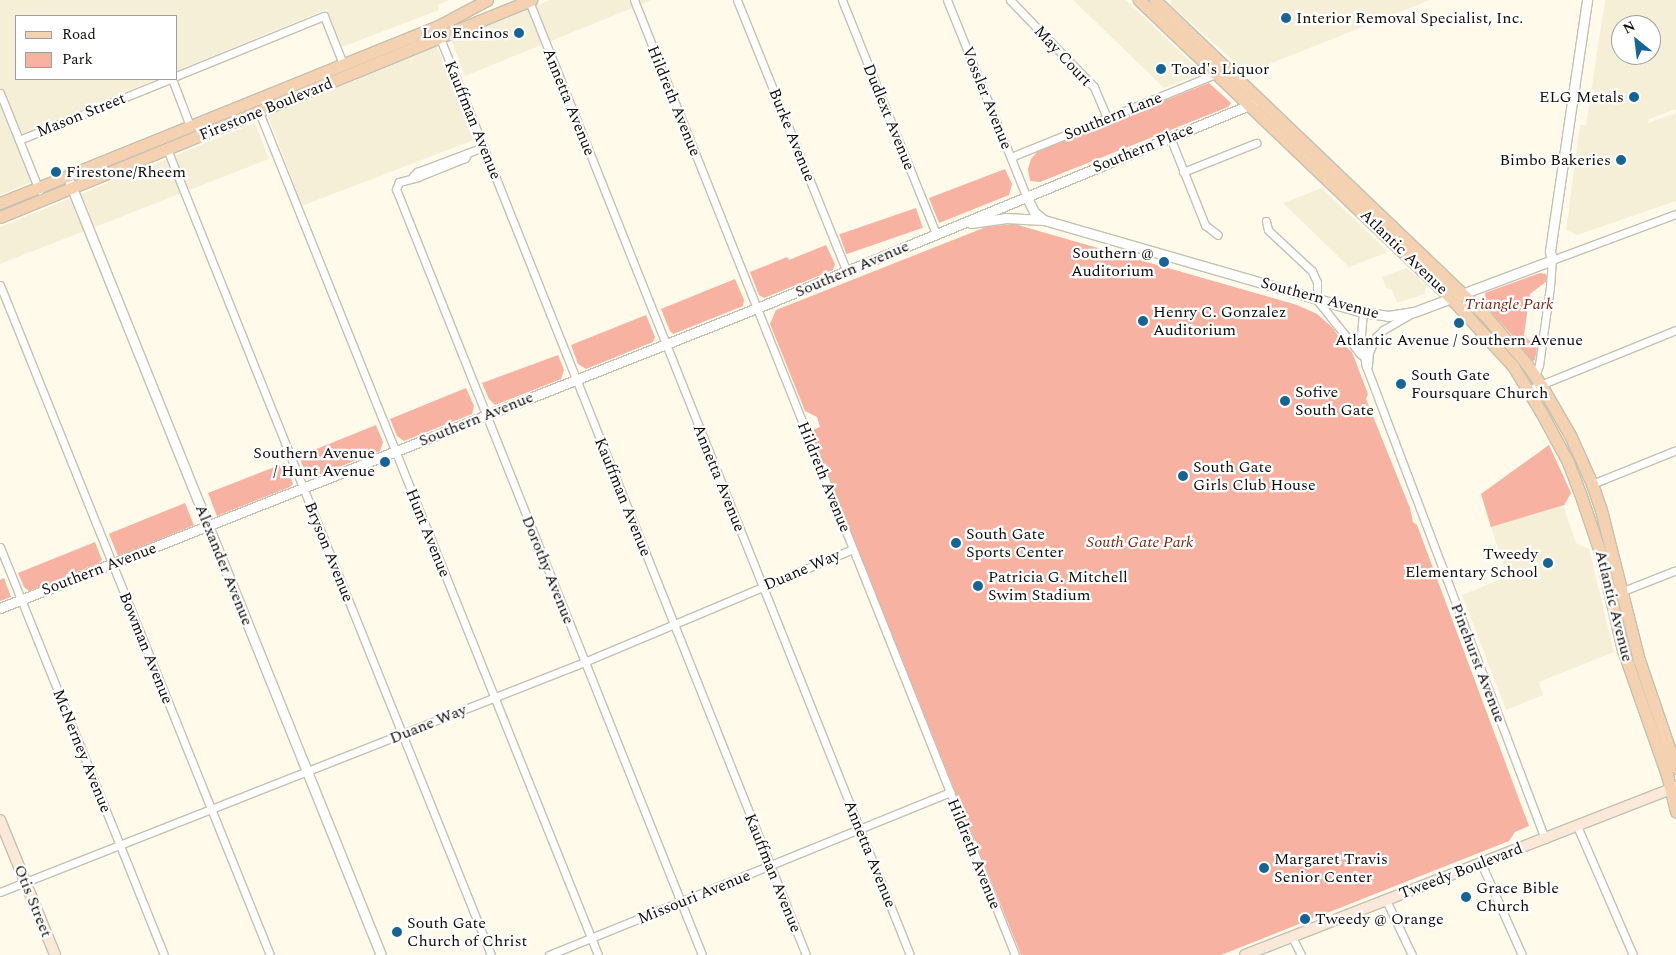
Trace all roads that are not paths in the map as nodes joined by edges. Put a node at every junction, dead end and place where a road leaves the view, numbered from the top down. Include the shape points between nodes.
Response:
1 (487, 0) edge
2 (530, 0) edge
3 (634, 0) edge
4 (737, 0) edge
5 (842, 0) edge
6 (947, 0) edge
7 (1010, 0) edge
8 (1139, 0) edge
9 (1587, 0) edge
10 (1156, 3) edge
11 (440, 38) junction
12 (343, 64) junction
13 (1215, 74) junction
14 (178, 75) edge
15 (169, 80) edge
16 (171, 80) edge
17 (0, 93) edge
18 (1254, 103) junction
19 (259, 112) junction
20 (1107, 118) junction
21 (190, 126) junction
22 (1170, 137) junction
23 (19, 140) junction
24 (1256, 143) dead end
25 (483, 147) junction
26 (167, 149) junction
27 (1011, 157) junction
28 (1184, 172) junction
29 (67, 176) junction
30 (38, 187) junction
31 (72, 188) junction
32 (1026, 196) junction
33 (43, 199) junction
34 (0, 203) edge
35 (1676, 214) edge
36 (0, 217) edge
37 (1044, 220) junction
38 (1266, 221) dead end
39 (950, 228) junction
40 (936, 234) junction
41 (1218, 234) dead end
42 (1552, 260) junction
43 (846, 270) junction
44 (0, 285) edge
45 (1457, 296) junction
46 (1318, 300) junction
47 (757, 308) junction
48 (1362, 312) junction
49 (1414, 312) junction
50 (1676, 330) edge
51 (666, 344) junction
52 (1363, 357) junction
53 (1369, 375) junction
54 (577, 380) junction
55 (1538, 380) junction
56 (1528, 390) junction
57 (486, 415) junction
58 (1676, 450) edge
59 (395, 451) junction
60 (1592, 484) junction
61 (304, 488) junction
62 (208, 526) junction
63 (0, 547) edge
64 (853, 549) junction
65 (112, 564) junction
66 (1676, 570) edge
67 (763, 586) junction
68 (1616, 594) junction
69 (21, 600) junction
70 (0, 608) edge
71 (674, 624) junction
72 (584, 661) junction
73 (494, 698) junction
74 (402, 734) junction
75 (1676, 768) edge
76 (307, 771) junction
77 (1672, 788) edge
78 (950, 792) junction
79 (211, 809) junction
80 (1676, 812) edge
81 (0, 820) edge
82 (1577, 826) junction
83 (860, 828) junction
84 (1545, 839) junction
85 (120, 845) junction
86 (1482, 863) junction
87 (770, 865) junction
88 (25, 882) junction
89 (0, 892) edge
90 (1386, 900) junction
91 (681, 902) junction
92 (1292, 937) junction
93 (591, 938) junction
94 (55, 955) edge
95 (164, 955) edge
96 (270, 955) edge
97 (381, 955) edge
98 (492, 955) edge
99 (549, 955) edge
100 (598, 955) edge
101 (702, 955) edge
102 (806, 955) edge
103 (910, 955) edge
104 (1015, 955) edge
105 (1245, 955) edge
106 (1301, 955) edge
107 (1412, 955) edge
108 (1522, 955) edge
109 (1633, 955) edge

1 - 12 main road, Firestone Boulevard via 442,24
2 - 11 main road, Firestone Boulevard
2 - 51 street, Annetta Avenue
3 - 47 street, Hildreth Avenue
4 - 43 street, Burke Avenue
5 - 40 street, Dudlext Avenue
6 - 27 street, Vossler Avenue
7 - 20 street, May Court via 1094,87
8 - 10 main road, Atlantic Avenue
9 - 42 street via 1550,251
10 - 13 main road, Atlantic Avenue
10 - 18 main road, Atlantic Avenue
11 - 19 main road, Firestone Boulevard
11 - 25 street, Kauffman Avenue
12 - 14 street via 324,16
12 - 21 main road, Firestone Boulevard
13 - 18 main road, Atlantic Avenue
13 - 20 street, Southern Lane
15 - 23 street, Mason Street
16 - 21 street
17 - 23 street
18 - 22 street, Southern Place
18 - 45 main road, Atlantic Avenue
19 - 26 main road, Firestone Boulevard
19 - 59 street, Hunt Avenue
20 - 27 street, Southern Lane
21 - 29 main road, Firestone Boulevard
22 - 28 street
22 - 32 street, Southern Place
23 - 30 street
24 - 28 street
25 - 54 street, Kauffman Avenue
25 - 57 street, Dorothy Avenue via 424,169 396,185
26 - 31 main road, Firestone Boulevard
26 - 61 street, Bryson Avenue
27 - 32 street, Vossler Avenue
28 - 41 street via 1205,226
29 - 30 main road, Firestone Boulevard
29 - 31 street, Alexander Avenue
30 - 33 street
30 - 34 main road, Firestone Boulevard
31 - 33 main road, Firestone Boulevard
31 - 62 street, Alexander Avenue
32 - 37 street via 1034,212
32 - 39 street, Southern Avenue
33 - 36 main road, Firestone Boulevard
35 - 42 street, Southern Avenue
37 - 39 street, Southern Avenue via 1005,218
37 - 46 street, Southern Avenue
38 - 46 street via 1268,230 1312,271 1317,282
39 - 40 street, Southern Avenue
40 - 43 street, Southern Avenue
42 - 45 street, Southern Avenue
42 - 55 street
43 - 47 street, Southern Avenue
44 - 65 street, Bowman Avenue
45 - 49 street, Southern Avenue
45 - 55 main road, Atlantic Avenue via 1497,328
45 - 56 main road, Atlantic Avenue
46 - 48 street, Southern Avenue
46 - 52 street, Pinehurst Avenue
47 - 51 street, Southern Avenue
47 - 64 street, Hildreth Avenue
48 - 49 street, Southern Avenue via 1388,316
48 - 52 street, Pinehurst Avenue via 1360,336
49 - 53 street, Pinehurst Avenue via 1376,337 1369,352
50 - 55 street
51 - 54 street, Southern Avenue
51 - 67 street, Annetta Avenue
52 - 53 street, Pinehurst Avenue
53 - 84 street, Pinehurst Avenue
54 - 57 street, Southern Avenue
54 - 71 street, Kauffman Avenue
55 - 56 street
55 - 60 main road, Atlantic Avenue via 1570,436
56 - 68 main road, Atlantic Avenue via 1574,477
57 - 59 street, Southern Avenue
57 - 72 street, Dorothy Avenue
58 - 60 street
59 - 61 street, Southern Avenue
59 - 73 street, Hunt Avenue
60 - 68 main road, Atlantic Avenue via 1601,510
61 - 62 street, Southern Avenue
61 - 74 street, Bryson Avenue
62 - 65 street, Southern Avenue
62 - 76 street, Alexander Avenue
63 - 69 street, McNerney Avenue
64 - 67 street, Duane Way
64 - 78 street, Hildreth Avenue
65 - 69 street, Southern Avenue
65 - 79 street, Bowman Avenue
66 - 68 street
67 - 71 street, Duane Way
67 - 83 street, Annetta Avenue
68 - 75 main road, Atlantic Avenue
68 - 77 main road, Atlantic Avenue via 1623,650
69 - 70 street, Southern Avenue
69 - 85 street, McNerney Avenue
71 - 72 street, Duane Way
71 - 87 street, Kauffman Avenue
72 - 73 street, Duane Way
72 - 91 street, Dorothy Avenue
73 - 74 street, Duane Way
73 - 93 street, Hunt Avenue
74 - 76 street, Duane Way
74 - 98 street, Bryson Avenue
76 - 79 street, Duane Way
76 - 97 street, Alexander Avenue
77 - 80 main road, Atlantic Avenue
77 - 82 main road, Tweedy Boulevard
78 - 83 street, Missouri Avenue
78 - 104 street, Hildreth Avenue
79 - 85 street, Duane Way
79 - 96 street, Bowman Avenue
81 - 88 main road, Otis Street
82 - 84 main road, Tweedy Boulevard
82 - 109 street
83 - 87 street, Missouri Avenue
83 - 103 street, Annetta Avenue
84 - 86 main road, Tweedy Boulevard
85 - 88 street, Duane Way
85 - 95 street, McNerney Avenue
86 - 90 main road, Tweedy Boulevard
86 - 108 street
87 - 91 street, Missouri Avenue
87 - 102 street, Kauffman Avenue
88 - 89 street, Duane Way
88 - 94 main road, Otis Street
90 - 92 main road, Tweedy Boulevard
90 - 107 street
91 - 93 street, Missouri Avenue
91 - 101 street, Dorothy Avenue
92 - 105 main road, Tweedy Boulevard
92 - 106 street
93 - 99 street, Missouri Avenue
93 - 100 street, Hunt Avenue

